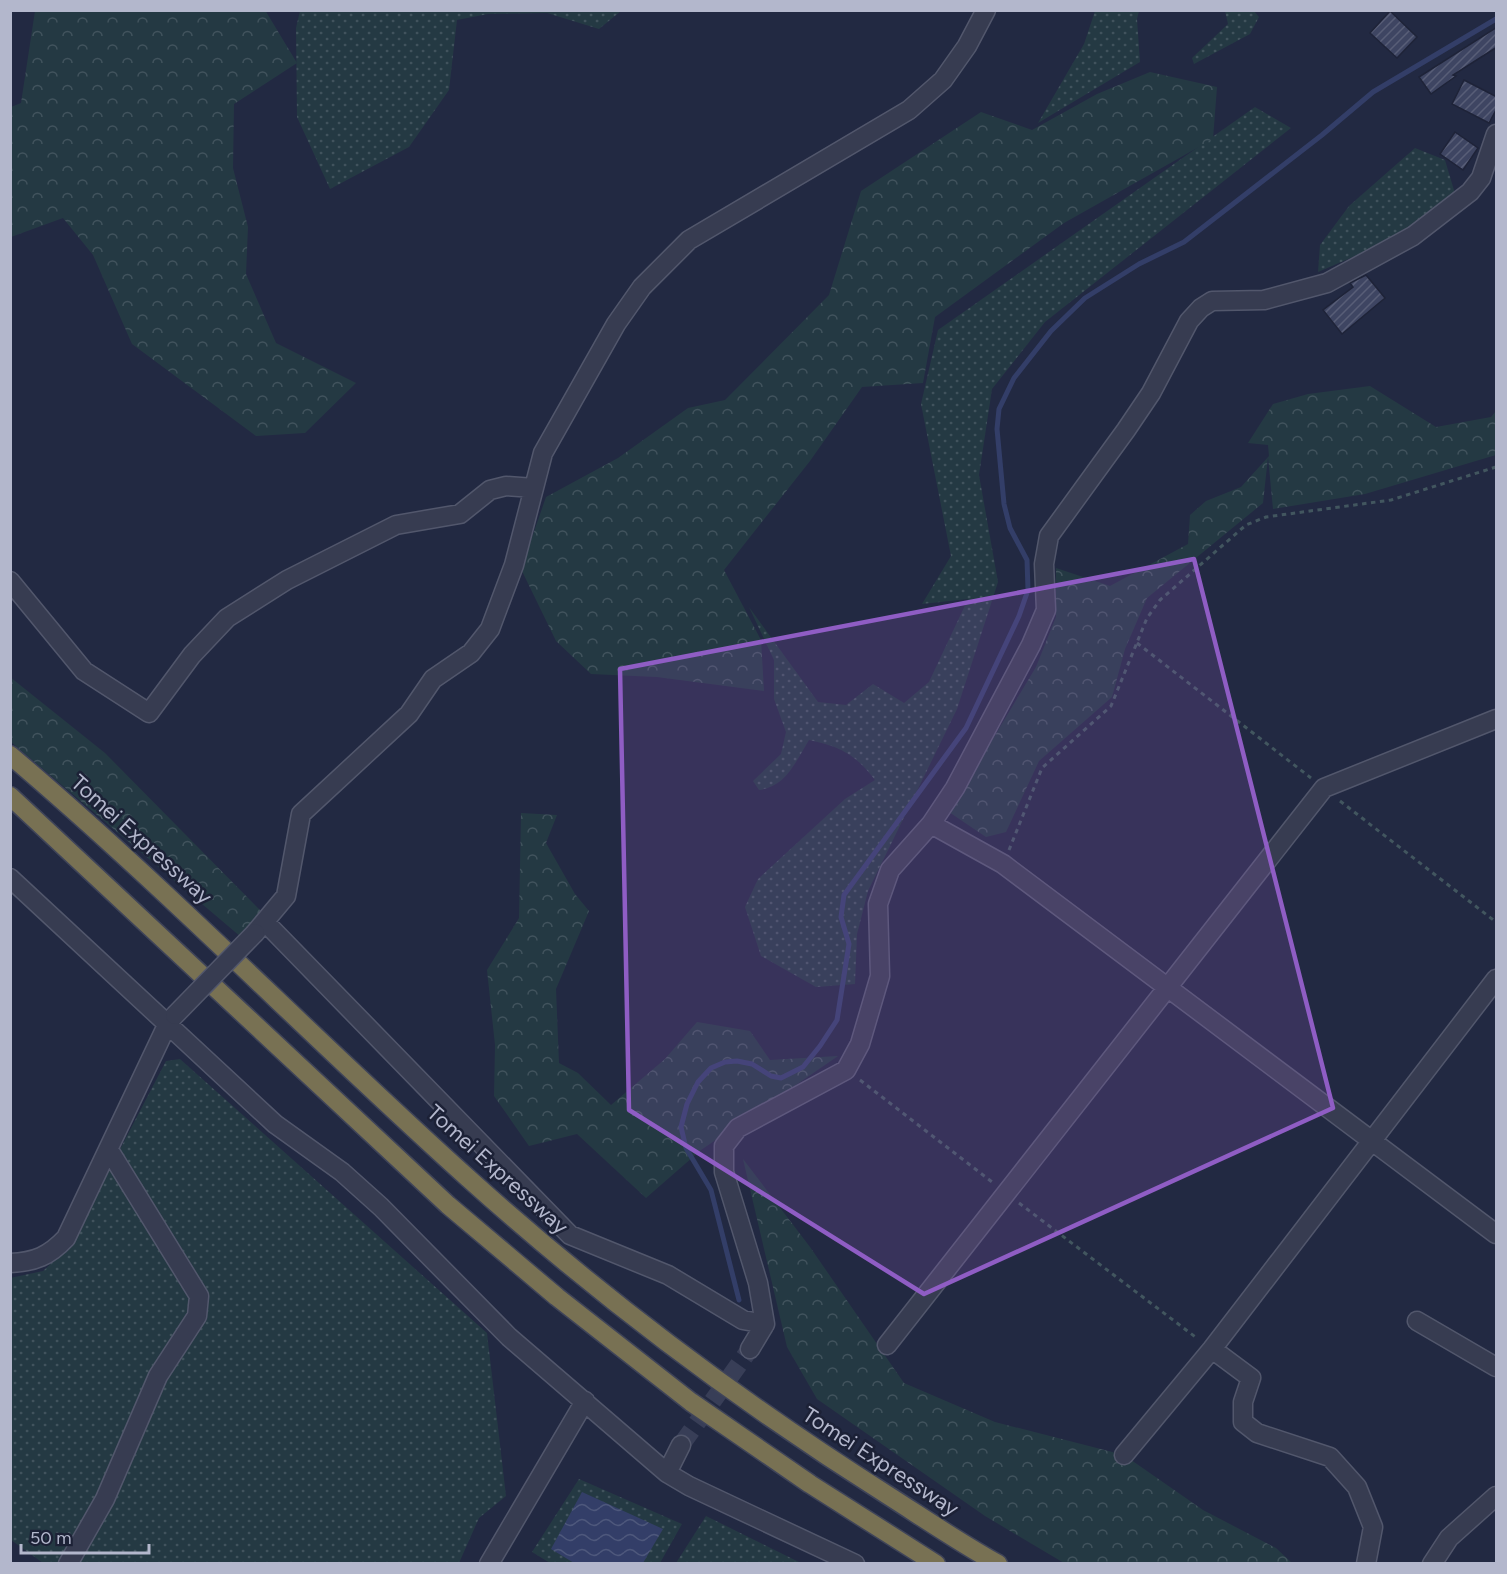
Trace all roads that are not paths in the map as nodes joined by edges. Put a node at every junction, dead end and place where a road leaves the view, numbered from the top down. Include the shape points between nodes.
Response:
1 (986, 10) edge
2 (1497, 134) edge
3 (534, 488) junction
4 (10, 581) edge
5 (1497, 719) edge
6 (10, 755) edge
7 (10, 796) edge
8 (931, 824) junction
9 (10, 878) edge
10 (260, 928) junction
11 (1497, 979) edge
12 (1166, 987) junction
13 (172, 1019) junction
14 (1371, 1142) junction
15 (110, 1150) junction
16 (1497, 1234) edge
17 (10, 1263) edge
18 (1417, 1321) dead end
19 (765, 1324) junction
20 (887, 1345) dead end
21 (750, 1349) tunnel mouth
22 (1212, 1349) junction
23 (1497, 1367) edge
24 (585, 1401) junction
25 (681, 1445) tunnel mouth
26 (1124, 1455) dead end
27 (667, 1473) junction
28 (1497, 1496) edge
29 (68, 1563) edge
30 (489, 1563) edge
31 (855, 1563) edge
32 (936, 1563) edge
33 (998, 1563) edge
34 (1366, 1563) edge
35 (1432, 1563) edge

1 - 3 street via 943,80 909,110 689,240 642,287 616,324 543,453
2 - 8 street via 1481,178 1470,192 1413,236 1327,283 1264,300 1212,302 1189,321 1126,430 1049,536 1044,564 1046,610 993,719
3 - 4 street via 506,486 490,490 460,514 396,525 287,580 227,618 192,655 149,713 84,670
3 - 10 street via 514,565 490,630 471,653 434,679 409,714 301,814 286,896
5 - 12 street via 1324,788
6 - 33 highway, Tomei Expressway via 185,910 469,1179 581,1273 710,1375 811,1447
7 - 32 highway via 448,1205 557,1297 691,1402 810,1484
8 - 12 street via 1003,864
8 - 19 street via 890,870 878,904 880,976 860,1044 846,1070 738,1128 724,1146 724,1172 758,1283
9 - 13 street
10 - 13 street, bridge
10 - 19 street via 570,1235 668,1275 743,1320
11 - 14 street
12 - 14 street
12 - 20 street
13 - 15 street
13 - 24 street via 275,1124 342,1172 509,1337
14 - 16 street
14 - 22 street
15 - 17 street via 66,1238 34,1262
15 - 29 street via 199,1296 197,1317 158,1377 105,1499
18 - 23 street
19 - 21 street
22 - 26 street
22 - 34 street via 1251,1378 1243,1402 1243,1422 1257,1432 1330,1457 1357,1487 1373,1527
24 - 27 street
24 - 30 street
25 - 27 street
27 - 31 street
28 - 35 street via 1449,1538

